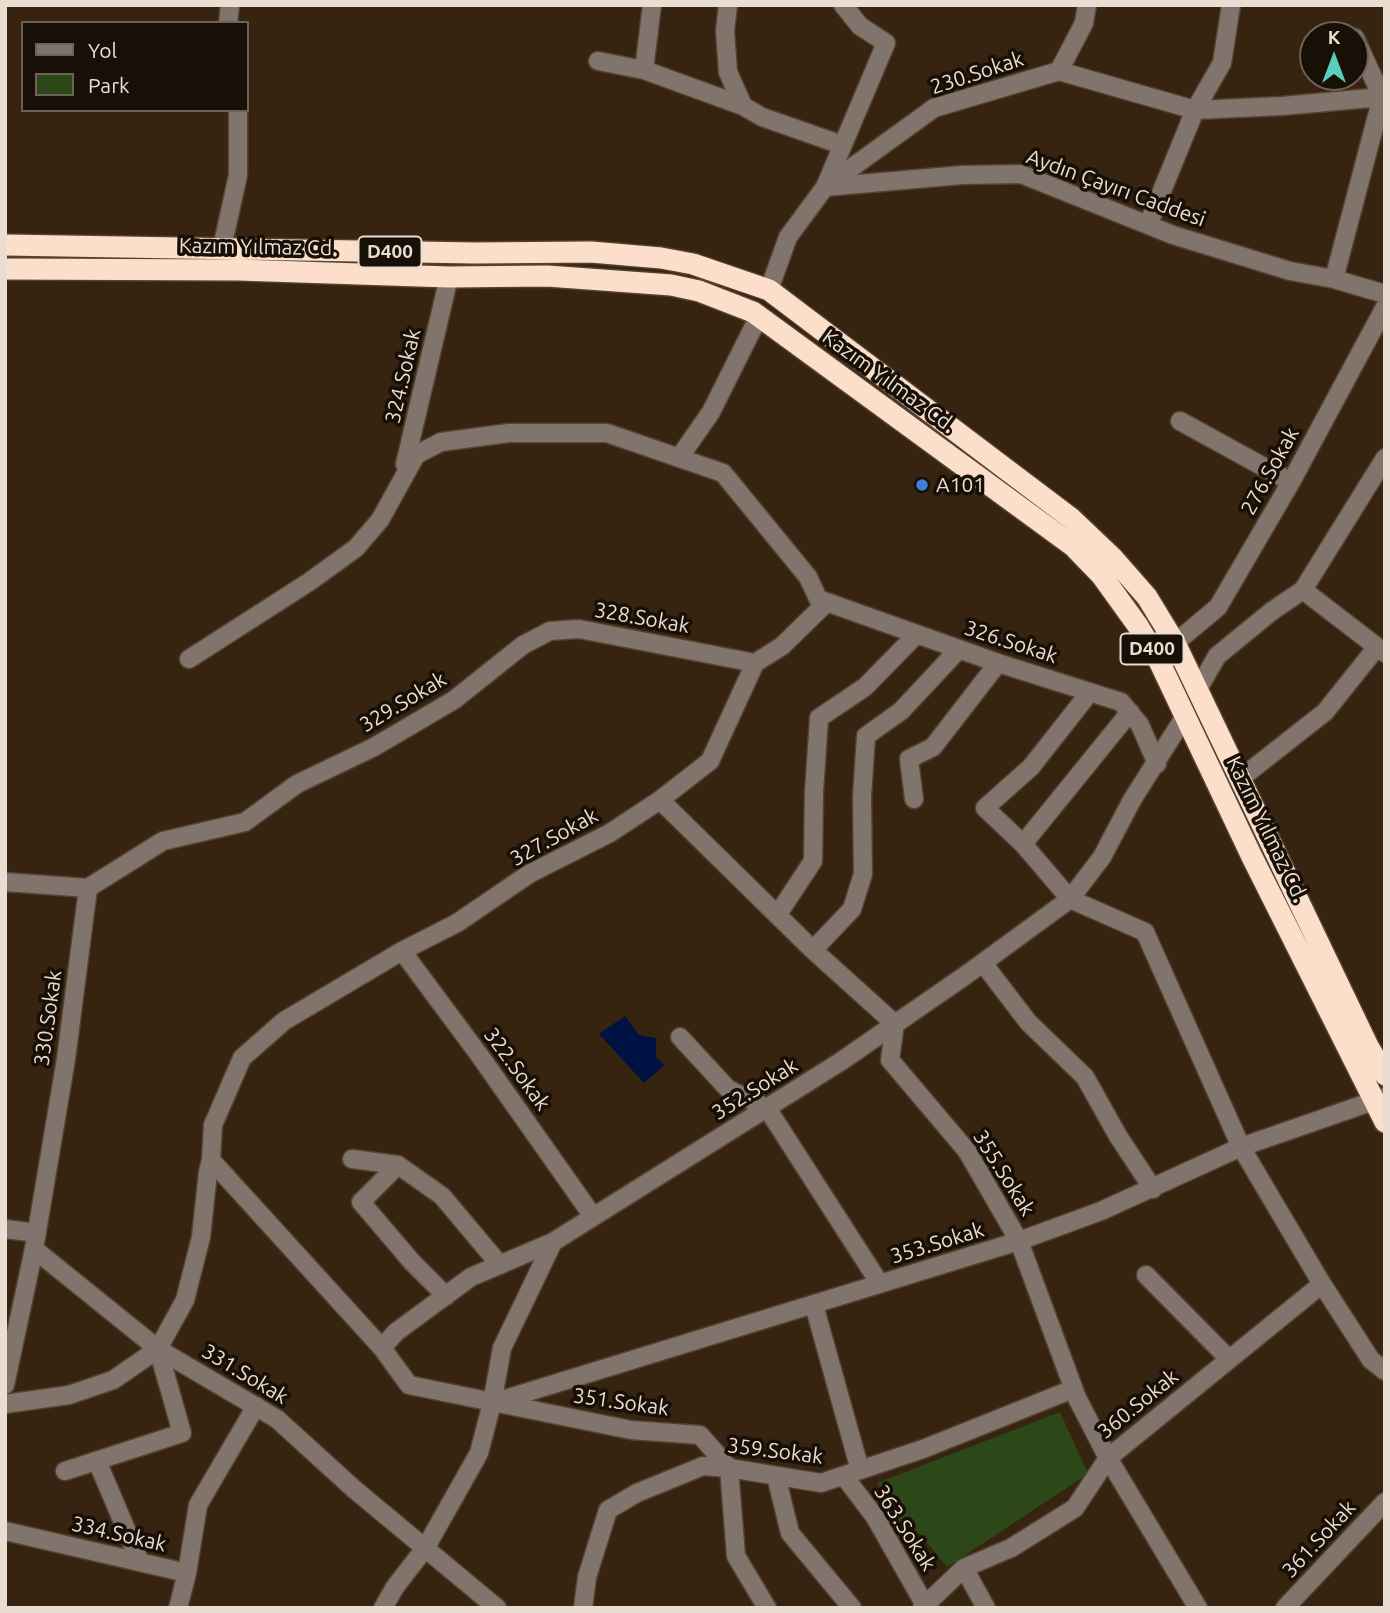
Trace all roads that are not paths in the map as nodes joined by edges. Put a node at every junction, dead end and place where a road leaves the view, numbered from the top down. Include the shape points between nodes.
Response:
1 (652, 5) edge
2 (728, 5) edge
3 (843, 5) edge
4 (1087, 5) edge
5 (1231, 5) edge
6 (598, 61) dead end
7 (1369, 66) edge
8 (644, 70) junction
9 (1059, 71) junction
10 (1383, 95) edge
11 (743, 106) junction
12 (1195, 110) junction
13 (238, 112) edge
14 (842, 145) junction
15 (825, 187) junction
16 (1148, 225) junction
17 (5, 245) edge
18 (222, 248) junction
19 (5, 269) edge
20 (449, 276) junction
21 (1334, 279) junction
22 (769, 290) junction
23 (1385, 294) edge
24 (1385, 307) edge
25 (759, 316) junction
26 (1180, 421) dead end
27 (679, 458) junction
28 (1385, 458) edge
29 (1291, 482) junction
30 (400, 485) junction
31 (1303, 590) junction
32 (818, 599) junction
33 (917, 634) junction
34 (1175, 643) junction
35 (523, 645) joint
36 (958, 649) junction
37 (1381, 650) edge
38 (189, 659) dead end
39 (755, 663) junction
40 (998, 663) junction
41 (1198, 689) junction
42 (1090, 692) junction
43 (1130, 712) junction
44 (1185, 716) junction
45 (1157, 764) junction
46 (1241, 778) junction
47 (914, 799) dead end
48 (660, 800) junction
49 (1023, 845) junction
50 (5, 882) edge
51 (88, 888) junction
52 (1070, 898) junction
53 (778, 914) junction
54 (813, 950) junction
55 (402, 951) junction
56 (982, 963) junction
57 (895, 1024) junction
58 (680, 1037) dead end
59 (1385, 1075) edge
60 (1379, 1099) edge
61 (767, 1108) junction
62 (1385, 1122) edge
63 (1241, 1147) junction
64 (352, 1159) dead end
65 (211, 1160) junction
66 (398, 1165) junction
67 (1153, 1189) junction
68 (592, 1215) junction
69 (5, 1229) edge
70 (35, 1241) junction
71 (1019, 1241) junction
72 (553, 1242) junction
73 (500, 1265) junction
74 (1146, 1275) dead end
75 (880, 1284) junction
76 (1322, 1284) junction
77 (446, 1296) junction
78 (814, 1305) junction
79 (382, 1348) junction
80 (158, 1349) junction
81 (1229, 1359) junction
82 (1385, 1371) edge
83 (5, 1385) edge
84 (1073, 1389) junction
85 (5, 1404) edge
86 (492, 1404) junction
87 (256, 1406) junction
88 (1108, 1458) junction
89 (97, 1461) junction
90 (729, 1468) junction
91 (65, 1471) dead end
92 (852, 1473) junction
93 (776, 1476) junction
94 (1385, 1502) edge
95 (5, 1531) edge
96 (426, 1547) junction
97 (140, 1562) junction
98 (964, 1568) junction
99 (187, 1573) junction
100 (924, 1606) edge
101 (178, 1608) edge
102 (383, 1608) edge
103 (497, 1608) edge
104 (583, 1608) edge
105 (767, 1608) edge
106 (852, 1608) edge
107 (986, 1608) edge
108 (1198, 1608) edge
109 (1285, 1608) edge

1 - 8 street
2 - 11 street via 728,72
3 - 14 street via 860,26 886,43
4 - 9 street via 1084,23
5 - 12 street via 1222,63
6 - 8 street
7 - 10 street
8 - 11 street
9 - 12 street
9 - 15 street, 230.Sokak via 934,108
10 - 12 street
10 - 21 street
11 - 14 street
12 - 16 street
13 - 18 street via 238,175
14 - 15 street
15 - 16 street, Aydın Çayırı Caddesi via 1021,174
15 - 22 street, 230.Sokak via 788,237
16 - 21 street, Aydın Çayırı Caddesi via 1290,271
17 - 18 highway, Kazım Yılmaz Cd. / D400
18 - 22 highway, Kazım Yılmaz Cd. / D400 via 591,252 693,264
19 - 20 highway, Kazım Yılmaz Cd. / D400
20 - 25 highway, Kazım Yılmaz Cd. / D400 via 547,276 671,285 699,290
20 - 30 street, 324.Sokak
21 - 23 street, Aydın Çayırı Caddesi
22 - 34 highway, Kazım Yılmaz Cd. / D400 via 1072,519 1147,597
24 - 29 street, 276.Sokak
25 - 27 street via 711,412
25 - 44 highway, Kazım Yılmaz Cd. / D400 via 1073,546 1102,576 1138,626
26 - 29 street
27 - 30 street via 607,433 509,433 441,442 416,455
27 - 32 street via 723,473 808,577
28 - 31 street
29 - 34 street, 276.Sokak via 1217,607
30 - 38 street via 380,520 356,548
31 - 37 street
31 - 41 street via 1217,656
32 - 33 street, 326.Sokak
32 - 39 street via 822,607 782,646
33 - 36 street, 326.Sokak
33 - 53 street via 864,687 819,718 813,861
34 - 41 highway, Kazım Yılmaz Cd. / D400
35 - 39 street, 328.Sokak via 550,631 579,629
35 - 51 street, 329.Sokak via 454,700 374,747 297,784 245,822 163,841
36 - 40 street, 326.Sokak
36 - 54 street via 901,711 866,736 863,874 852,909
37 - 46 street via 1325,712
39 - 48 street, 327.Sokak via 710,761
40 - 42 street, 326.Sokak
40 - 47 street via 933,747 909,759
41 - 46 highway, Kazım Yılmaz Cd. / D400
42 - 43 street, 326.Sokak via 1121,702
42 - 49 street via 1031,767 985,808
43 - 45 street
43 - 49 street
44 - 45 street, 352.Sokak
44 - 60 highway, Kazım Yılmaz Cd. / D400 via 1252,857
45 - 52 street, 352.Sokak via 1102,857
46 - 59 highway, Kazım Yılmaz Cd. / D400
48 - 53 street
48 - 55 street, 327.Sokak via 610,833 529,874 457,923
49 - 52 street
50 - 51 street
51 - 70 street, 330.Sokak via 66,1059
52 - 56 street, 352.Sokak
52 - 63 street via 1145,932
53 - 54 street
54 - 57 street
55 - 65 street, 327.Sokak via 284,1021 242,1058 213,1125
55 - 68 street, 322.Sokak
56 - 57 street, 352.Sokak
56 - 67 street via 1028,1022 1086,1077
57 - 61 street, 352.Sokak
57 - 71 street, 355.Sokak via 890,1060 967,1151
58 - 61 street via 727,1089
60 - 62 highway, Kazım Yılmaz Cd. / D400
60 - 63 street, 353.Sokak
61 - 68 street, 352.Sokak
61 - 75 street
63 - 67 street, 353.Sokak
63 - 76 street
64 - 66 street
65 - 79 street, 351.Sokak
65 - 80 street, 327.Sokak via 201,1237 185,1300
66 - 73 street via 442,1196
66 - 77 street via 361,1202
67 - 71 street, 353.Sokak
68 - 72 street, 352.Sokak
69 - 70 street
70 - 80 street, 331.Sokak
70 - 83 street, 330.Sokak
71 - 75 street, 353.Sokak
71 - 84 street, 355.Sokak
72 - 73 street
72 - 86 street, 352.Sokak via 502,1348
73 - 77 street via 471,1277
74 - 81 street
75 - 78 street, 353.Sokak
76 - 81 street, 360.Sokak
76 - 82 street via 1371,1360
77 - 79 street via 396,1332
78 - 86 street, 353.Sokak
78 - 92 street
79 - 86 street, 351.Sokak via 410,1385
80 - 85 street, 327.Sokak via 113,1380 69,1395
80 - 87 street, 331.Sokak
80 - 89 street via 182,1433
81 - 88 street, 360.Sokak
84 - 88 street, 355.Sokak
84 - 92 street, 359.Sokak
86 - 90 street, 351.Sokak via 631,1430 700,1435
86 - 96 street, 352.Sokak via 480,1453
87 - 96 street, 331.Sokak
87 - 99 street via 198,1505
88 - 98 street, 360.Sokak via 1075,1508 1012,1548
88 - 108 street, 355.Sokak
89 - 91 street
89 - 97 street
90 - 93 street, 359.Sokak
90 - 104 street, 359.Sokak via 703,1466 608,1510 587,1577
90 - 105 street via 736,1556
92 - 93 street, 359.Sokak via 821,1483
92 - 100 street, 363.Sokak
93 - 106 street via 790,1533
94 - 109 street, 361.Sokak
95 - 97 street, 334.Sokak
96 - 102 street
96 - 103 street, 331.Sokak
97 - 99 street, 334.Sokak
98 - 100 street, 360.Sokak
98 - 107 street
99 - 101 street, 334.Sokak

